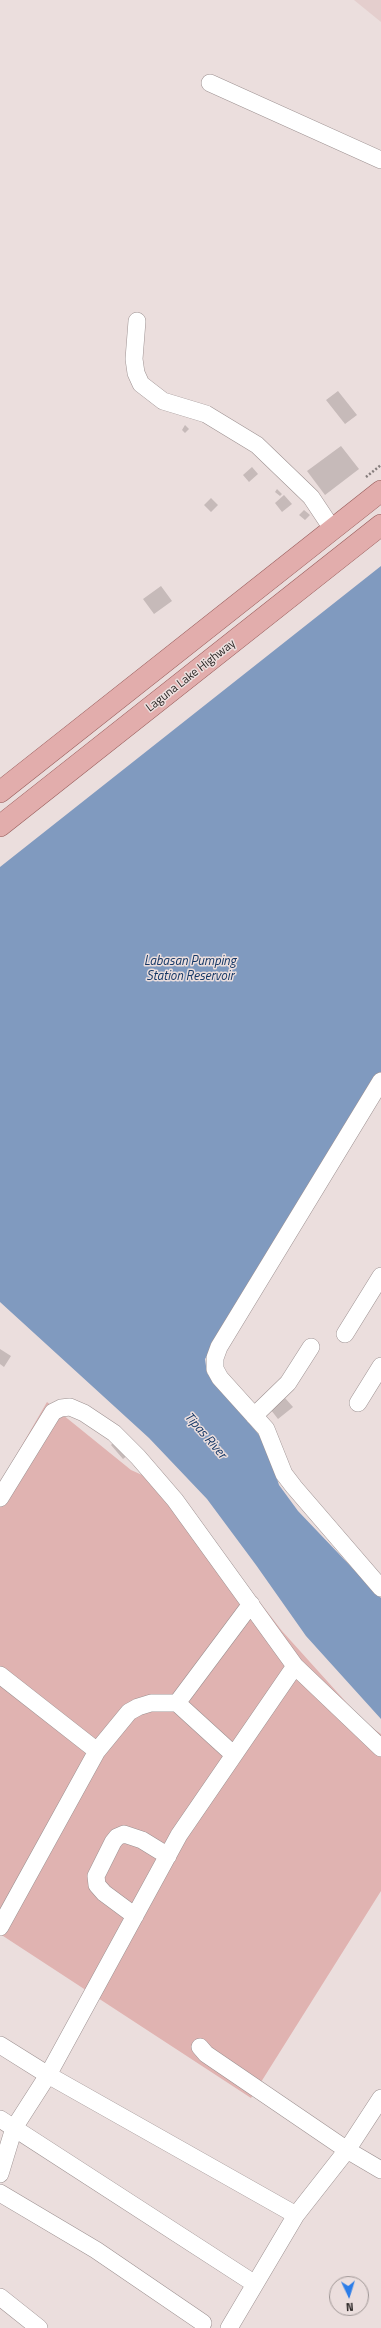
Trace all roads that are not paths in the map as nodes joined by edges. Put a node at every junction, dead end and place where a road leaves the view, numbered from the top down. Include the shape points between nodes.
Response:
1 (210, 83) dead end
2 (381, 160) edge
3 (137, 321) dead end
4 (381, 491) edge
5 (381, 525) edge
6 (333, 530) junction
7 (186, 645) junction
8 (203, 665) junction
9 (0, 792) edge
10 (0, 826) edge
11 (381, 1081) edge
12 (381, 1276) edge
13 (345, 1334) dead end
14 (311, 1347) dead end
15 (381, 1366) edge
16 (358, 1403) dead end
17 (254, 1416) junction
18 (0, 1498) edge
19 (381, 1588) edge
20 (251, 1604) junction
21 (295, 1666) junction
22 (0, 1675) edge
23 (177, 1703) junction
24 (381, 1748) edge
25 (97, 1751) junction
26 (234, 1755) junction
27 (168, 1856) junction
28 (135, 1916) junction
29 (0, 1927) edge
30 (0, 2045) edge
31 (200, 2047) dead end
32 (48, 2075) junction
33 (381, 2098) edge
34 (0, 2119) edge
35 (14, 2128) junction
36 (347, 2150) junction
37 (381, 2170) edge
38 (0, 2174) edge
39 (0, 2193) edge
40 (296, 2215) junction
41 (255, 2284) junction
42 (0, 2297) edge
43 (203, 2323) dead end
44 (39, 2328) edge
45 (230, 2328) edge

1 - 2 street
3 - 6 street via 134,359 141,384 163,401 206,414 257,445 311,497
4 - 6 main road
5 - 8 main road, Laguna Lake Highway
6 - 7 main road
7 - 8 main road
7 - 9 main road
8 - 10 main road, Laguna Lake Highway
11 - 17 street via 219,1347 215,1369
12 - 13 street
14 - 17 street via 288,1383
15 - 16 street
17 - 19 street via 266,1429 284,1474
18 - 20 street via 53,1412 61,1408 77,1410 114,1433 138,1457 175,1500
20 - 21 street
20 - 23 street
21 - 24 street
21 - 26 street
22 - 25 street
23 - 25 street via 151,1703 129,1712
23 - 26 street
25 - 29 street
26 - 27 street via 179,1835
27 - 28 street
27 - 28 street via 142,1840 124,1834 117,1836 113,1842 96,1876 97,1885
28 - 32 street
30 - 32 street
31 - 36 street via 206,2054
32 - 35 street
32 - 40 street
33 - 36 street
34 - 35 street
35 - 38 street
35 - 41 street
36 - 37 street
36 - 40 street
39 - 43 street via 96,2250
40 - 41 street
41 - 45 street
42 - 44 street

